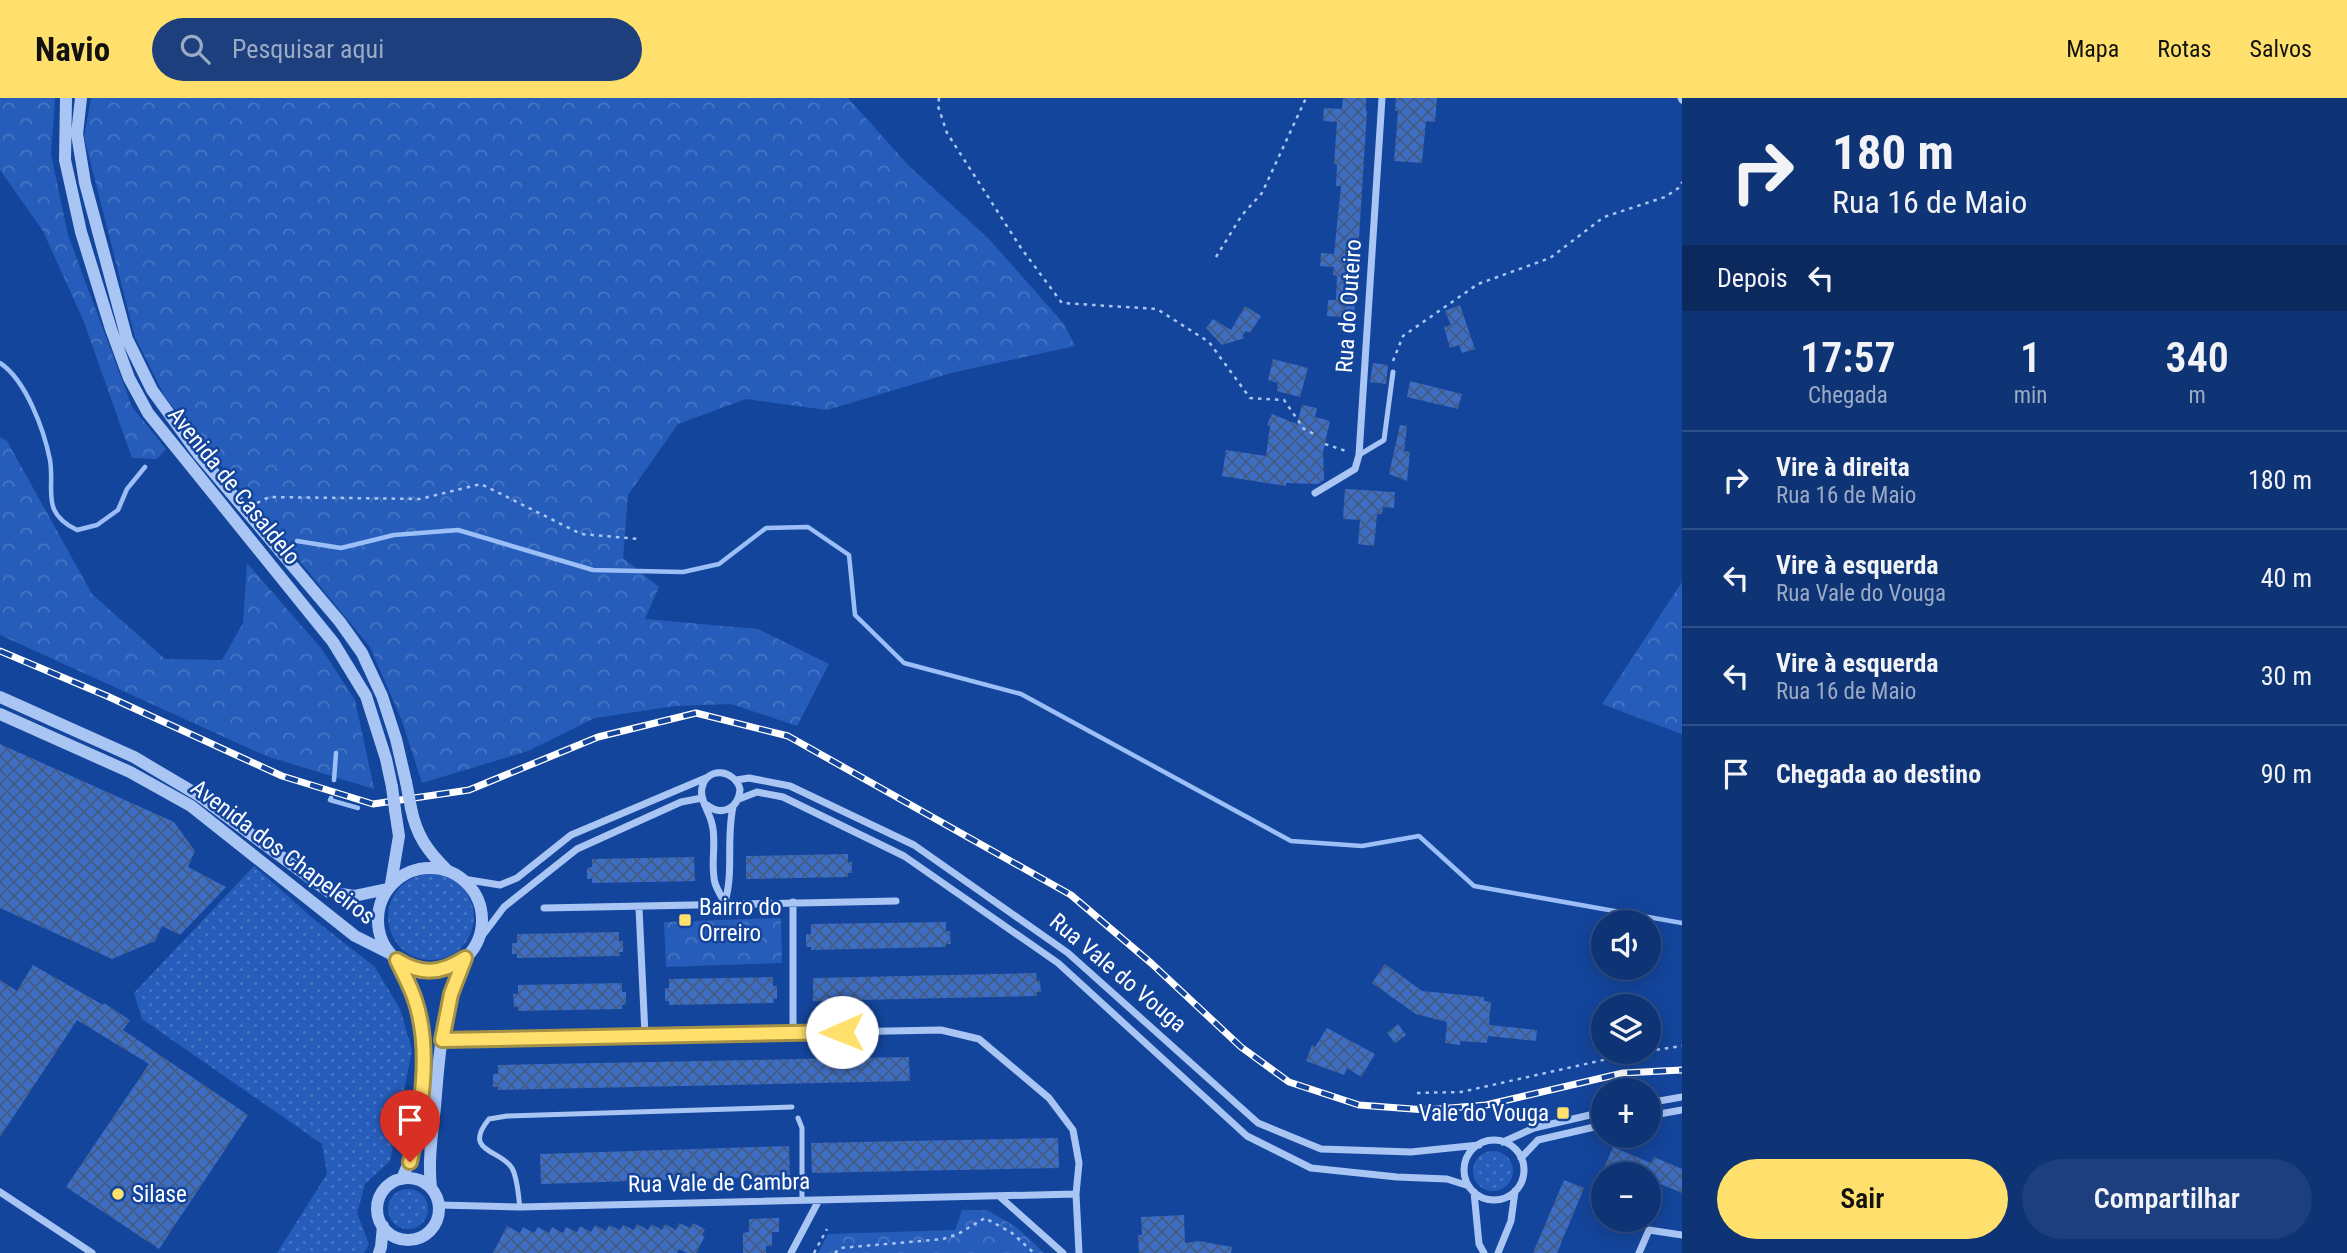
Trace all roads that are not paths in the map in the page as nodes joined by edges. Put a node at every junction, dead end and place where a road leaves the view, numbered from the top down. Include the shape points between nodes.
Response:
1 (66, 98) edge
2 (81, 98) edge
3 (1382, 98) edge
4 (1393, 372) road end
5 (1359, 455) junction
6 (1315, 493) dead end
7 (0, 697) edge
8 (0, 714) edge
9 (708, 777) junction
10 (736, 780) junction
11 (702, 798) junction
12 (739, 799) junction
13 (707, 805) junction
14 (733, 807) junction
15 (447, 870) junction
16 (463, 879) junction
17 (389, 886) junction
18 (896, 901) dead end
19 (793, 902) junction
20 (725, 903) junction
21 (544, 908) dead end
22 (639, 908) junction
23 (476, 944) junction
24 (393, 957) junction
25 (465, 958) junction
26 (793, 1033) junction
27 (645, 1035) junction
28 (442, 1040) junction
29 (1682, 1097) edge
30 (1661, 1101) edge
31 (792, 1107) dead end
32 (1682, 1110) edge
33 (1661, 1113) edge
34 (1591, 1115) edge
35 (798, 1118) dead end
36 (1591, 1128) edge
37 (1503, 1142) junction
38 (1479, 1145) junction
39 (1521, 1158) junction
40 (402, 1179) junction
41 (431, 1188) junction
42 (1471, 1189) junction
43 (1515, 1191) junction
44 (0, 1192) edge
45 (1076, 1194) junction
46 (999, 1196) junction
47 (802, 1200) junction
48 (819, 1200) junction
49 (439, 1205) junction
50 (520, 1207) junction
51 (383, 1226) junction
52 (1682, 1235) edge
53 (406, 1240) junction
54 (92, 1253) edge
55 (379, 1253) edge
56 (396, 1253) edge
57 (791, 1253) edge
58 (1063, 1253) edge
59 (1079, 1253) edge
60 (1484, 1253) edge
61 (1498, 1253) edge
62 (1639, 1253) edge

1 - 17 street, Avenida de Casaldelo, bridge via 65,160 81,232 129,378 148,413 333,642 366,696 386,759 400,836
2 - 15 street, Avenida de Casaldelo, bridge via 77,134 85,183 127,339 152,390 199,455 362,653 396,738 415,828 430,854
3 - 5 street, Rua do Outeiro
4 - 5 lane via 1384,440
5 - 6 street via 1355,469
7 - 17 street, Avenida dos Chapeleiros via 134,757 198,795 329,891 354,896
8 - 24 street, Avenida dos Chapeleiros via 130,772 191,806 355,936
9 - 10 street, Rua Vale do Vouga via 720,772
9 - 11 street
9 - 16 street, Rua Vale do Vouga via 570,835 517,878 500,886
10 - 12 street
10 - 38 street, Rua Vale do Vouga via 790,786 914,845 1068,953 1258,1123 1321,1149 1411,1152
11 - 13 street
11 - 23 street via 681,802 577,849 504,907
12 - 14 street
12 - 42 street, Rua Vale do Vouga via 757,792 783,797 904,856 1058,963 1247,1136 1311,1168 1447,1179
13 - 14 street via 720,811
13 - 20 street via 713,827 715,883
14 - 20 street
15 - 16 street, Rua Vale do Vouga
15 - 17 street, Rua Vale do Vouga via 411,870
16 - 23 street via 479,902 482,916
17 - 24 street via 379,904 377,921 380,938
18 - 19 street
19 - 20 street
19 - 26 street
20 - 22 street
21 - 22 street
22 - 27 street
23 - 25 street
24 - 25 street via 423,972 452,967
24 - 40 street via 415,999 424,1048 415,1139
25 - 28 street via 451,994
26 - 27 street
26 - 45 street via 941,1030 979,1039 1049,1098 1073,1130 1079,1163
27 - 28 street
28 - 41 street
29 - 30 street
31 - 50 lane via 489,1119 481,1128 480,1140 485,1150 511,1166
32 - 33 street
34 - 37 street, Rua Vale do Vouga via 1534,1128
35 - 47 lane via 802,1128
36 - 39 street via 1538,1140
37 - 38 street, Rua Vale do Vouga
37 - 39 street
38 - 42 street via 1465,1165
39 - 43 street via 1523,1175
40 - 41 street via 412,1178
40 - 51 street via 387,1187 379,1202
41 - 49 street
42 - 43 street, Rua Vale do Vouga via 1481,1197 1499,1200
42 - 60 street
43 - 61 street via 1511,1222
44 - 54 street
45 - 46 street, Rua Vale de Cambra
45 - 59 street
46 - 48 street, Rua Vale de Cambra
46 - 58 street
47 - 48 street, Rua Vale de Cambra
47 - 50 street, Rua Vale de Cambra
48 - 57 street
49 - 50 street, Rua Vale de Cambra
49 - 53 street via 431,1230
51 - 53 street
51 - 55 street
52 - 62 street via 1649,1230
53 - 56 street

